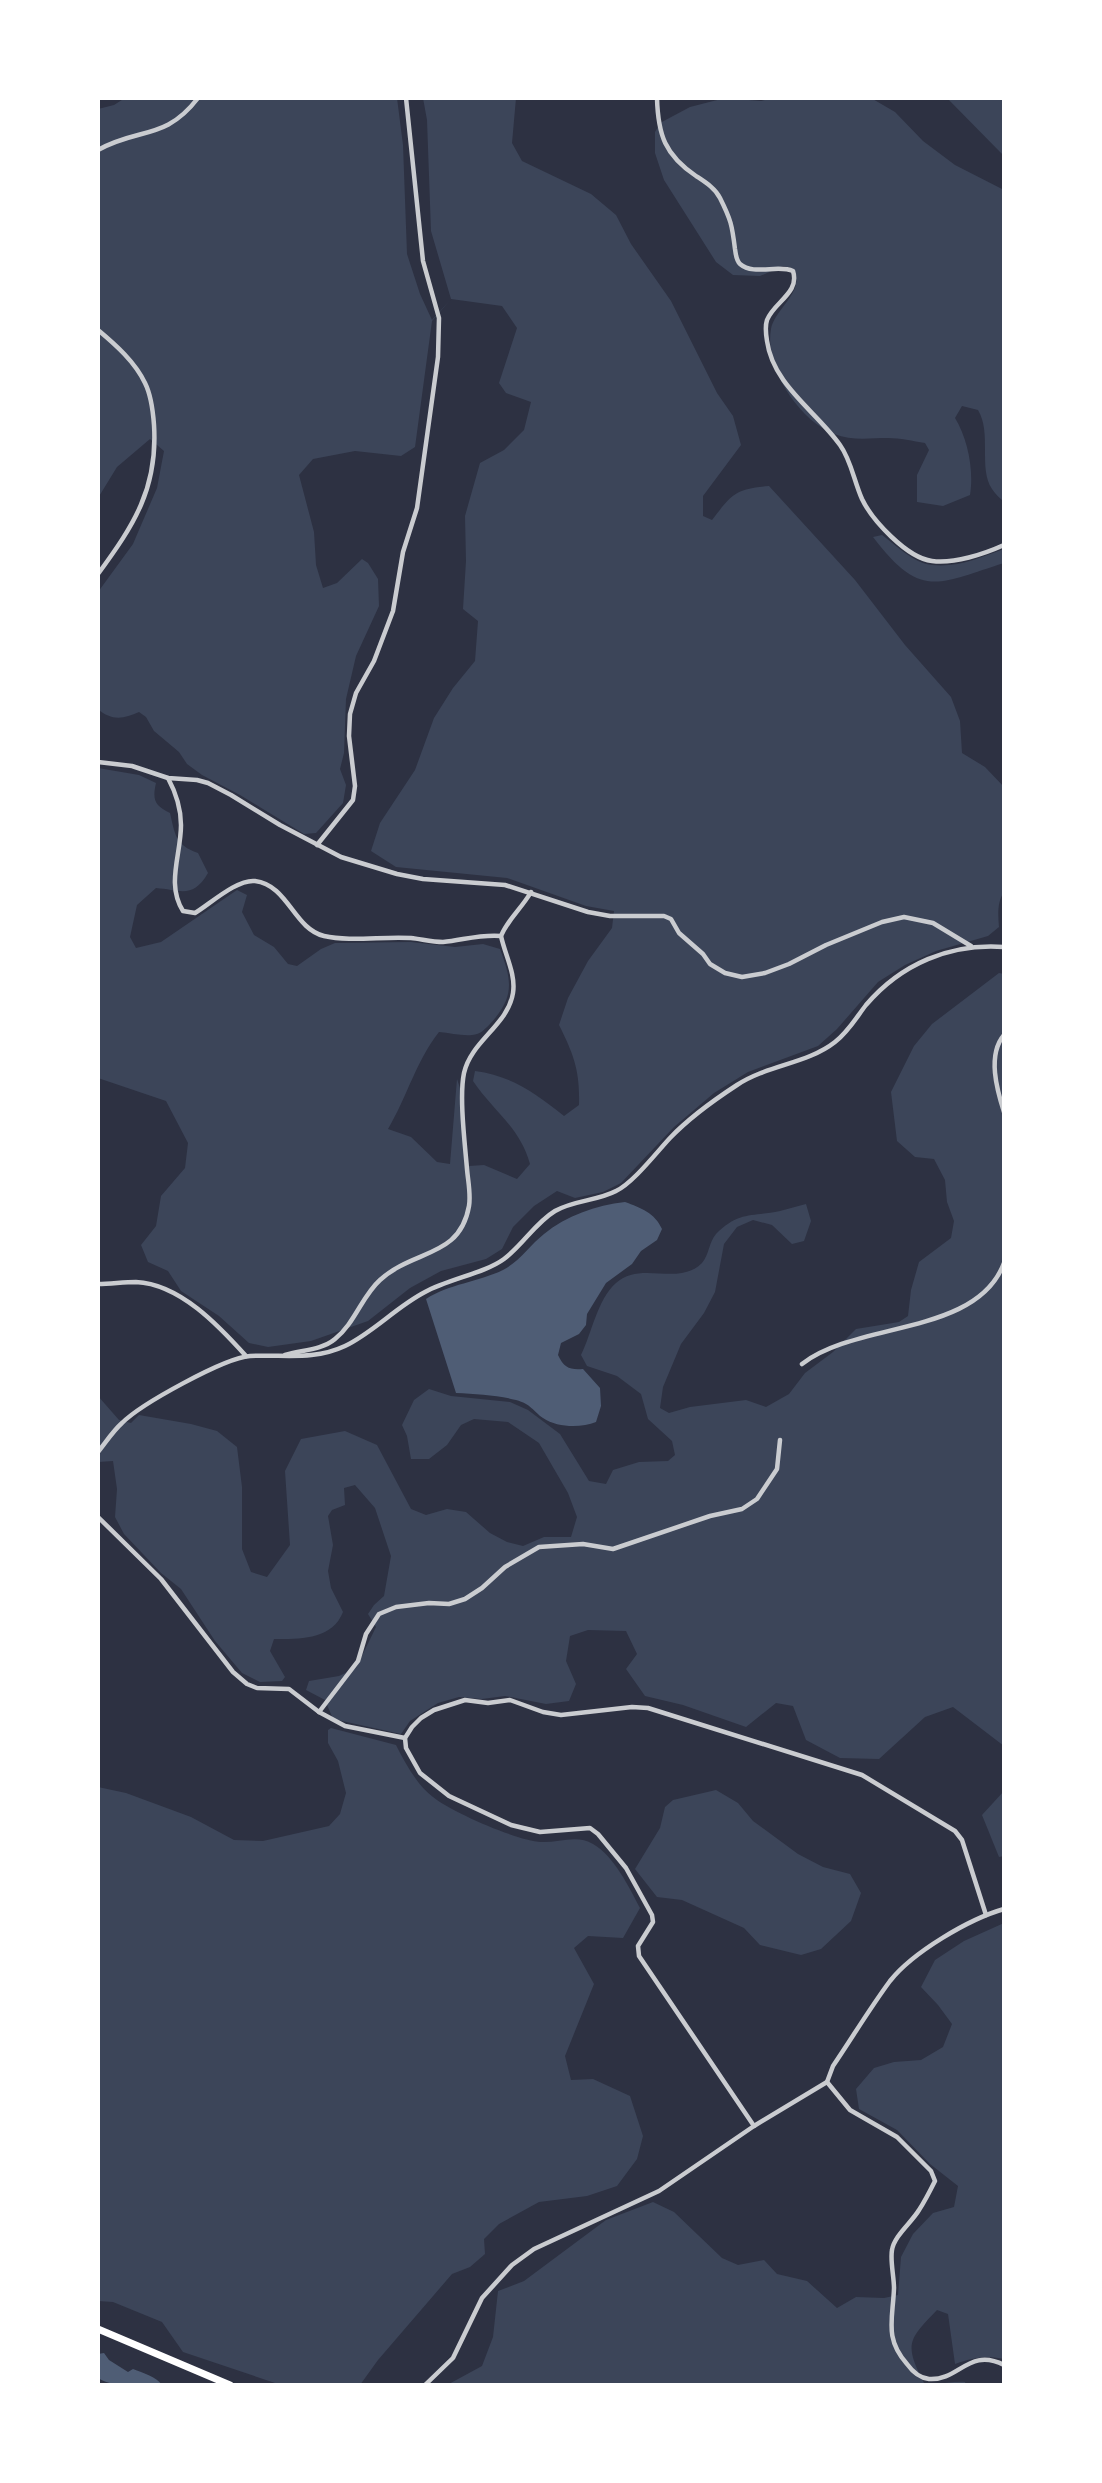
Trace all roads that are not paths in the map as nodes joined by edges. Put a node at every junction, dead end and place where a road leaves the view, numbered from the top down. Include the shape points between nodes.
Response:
1 (198, 98) edge
2 (406, 98) edge
3 (657, 98) edge
4 (98, 150) edge
5 (98, 330) edge
6 (1004, 545) edge
7 (98, 574) edge
8 (98, 762) edge
9 (168, 778) junction
10 (317, 845) junction
11 (531, 892) junction
12 (501, 936) junction
13 (972, 946) junction
14 (1004, 947) edge
15 (1004, 1035) edge
16 (1004, 1112) edge
17 (1004, 1263) edge
18 (98, 1283) edge
19 (246, 1356) junction
20 (279, 1356) junction
21 (802, 1364) dead end
22 (780, 1440) dead end
23 (98, 1452) edge
24 (98, 1517) edge
25 (319, 1712) junction
26 (405, 1738) junction
27 (1004, 1909) edge
28 (986, 1915) junction
29 (827, 2082) junction
30 (754, 2126) junction
31 (98, 2329) edge
32 (1004, 2365) edge
33 (230, 2385) edge
34 (425, 2385) edge

1 - 4 street via 175,123
2 - 10 street via 424,261 439,318 438,357 417,508 403,552 398,593 390,624 350,714 353,800
3 - 6 street via 658,124 670,152 719,194 733,224 737,261 755,269 793,271 792,289 767,321 767,344 788,386 841,446 873,517 928,561 974,556
5 - 7 street via 131,361 145,384 155,443 148,490 127,534
8 - 9 street via 132,766
9 - 10 street via 208,783
9 - 12 street via 181,811 174,879 183,911 195,913 237,884 254,880 272,887 305,926 327,937 439,942
10 - 11 street via 397,874
11 - 12 street
11 - 13 street via 588,912 671,919 710,964 742,976 765,973 837,940 904,917 933,923
12 - 20 street via 513,975 513,994 505,1012 468,1057 463,1076 470,1196 462,1227 447,1245 410,1260 380,1280 336,1339 319,1348
13 - 14 street
13 - 20 street via 919,962 890,980 843,1036 826,1049 741,1083 672,1136 618,1191 556,1210 504,1259 425,1291 346,1345 325,1354
15 - 16 street via 998,1042 995,1072
17 - 21 street via 995,1283 954,1312 877,1332 816,1353
18 - 19 street via 137,1282 160,1287 218,1325
19 - 20 street
19 - 23 street via 142,1406
22 - 25 street via 777,1469 757,1499 742,1509 612,1549 583,1544 539,1547 465,1599 396,1607 379,1614 366,1634 358,1661
24 - 25 street via 160,1579 233,1672 257,1688 289,1689
25 - 26 street via 345,1726
26 - 28 street via 421,1718 465,1700 510,1700 561,1715 648,1708 702,1724 862,1775 955,1831
26 - 30 street via 405,1748 420,1773 449,1796 526,1830 590,1828 598,1834 626,1868 652,1915 653,1922 638,1947 639,1956
27 - 28 street
28 - 29 street via 951,1932 891,1979
29 - 30 street
29 - 32 street via 850,2110 897,2137 931,2171 935,2181 892,2249 890,2333 897,2354 925,2379 949,2376 985,2359
30 - 34 street via 659,2191 534,2249 512,2265 482,2298 453,2358
31 - 33 main road

